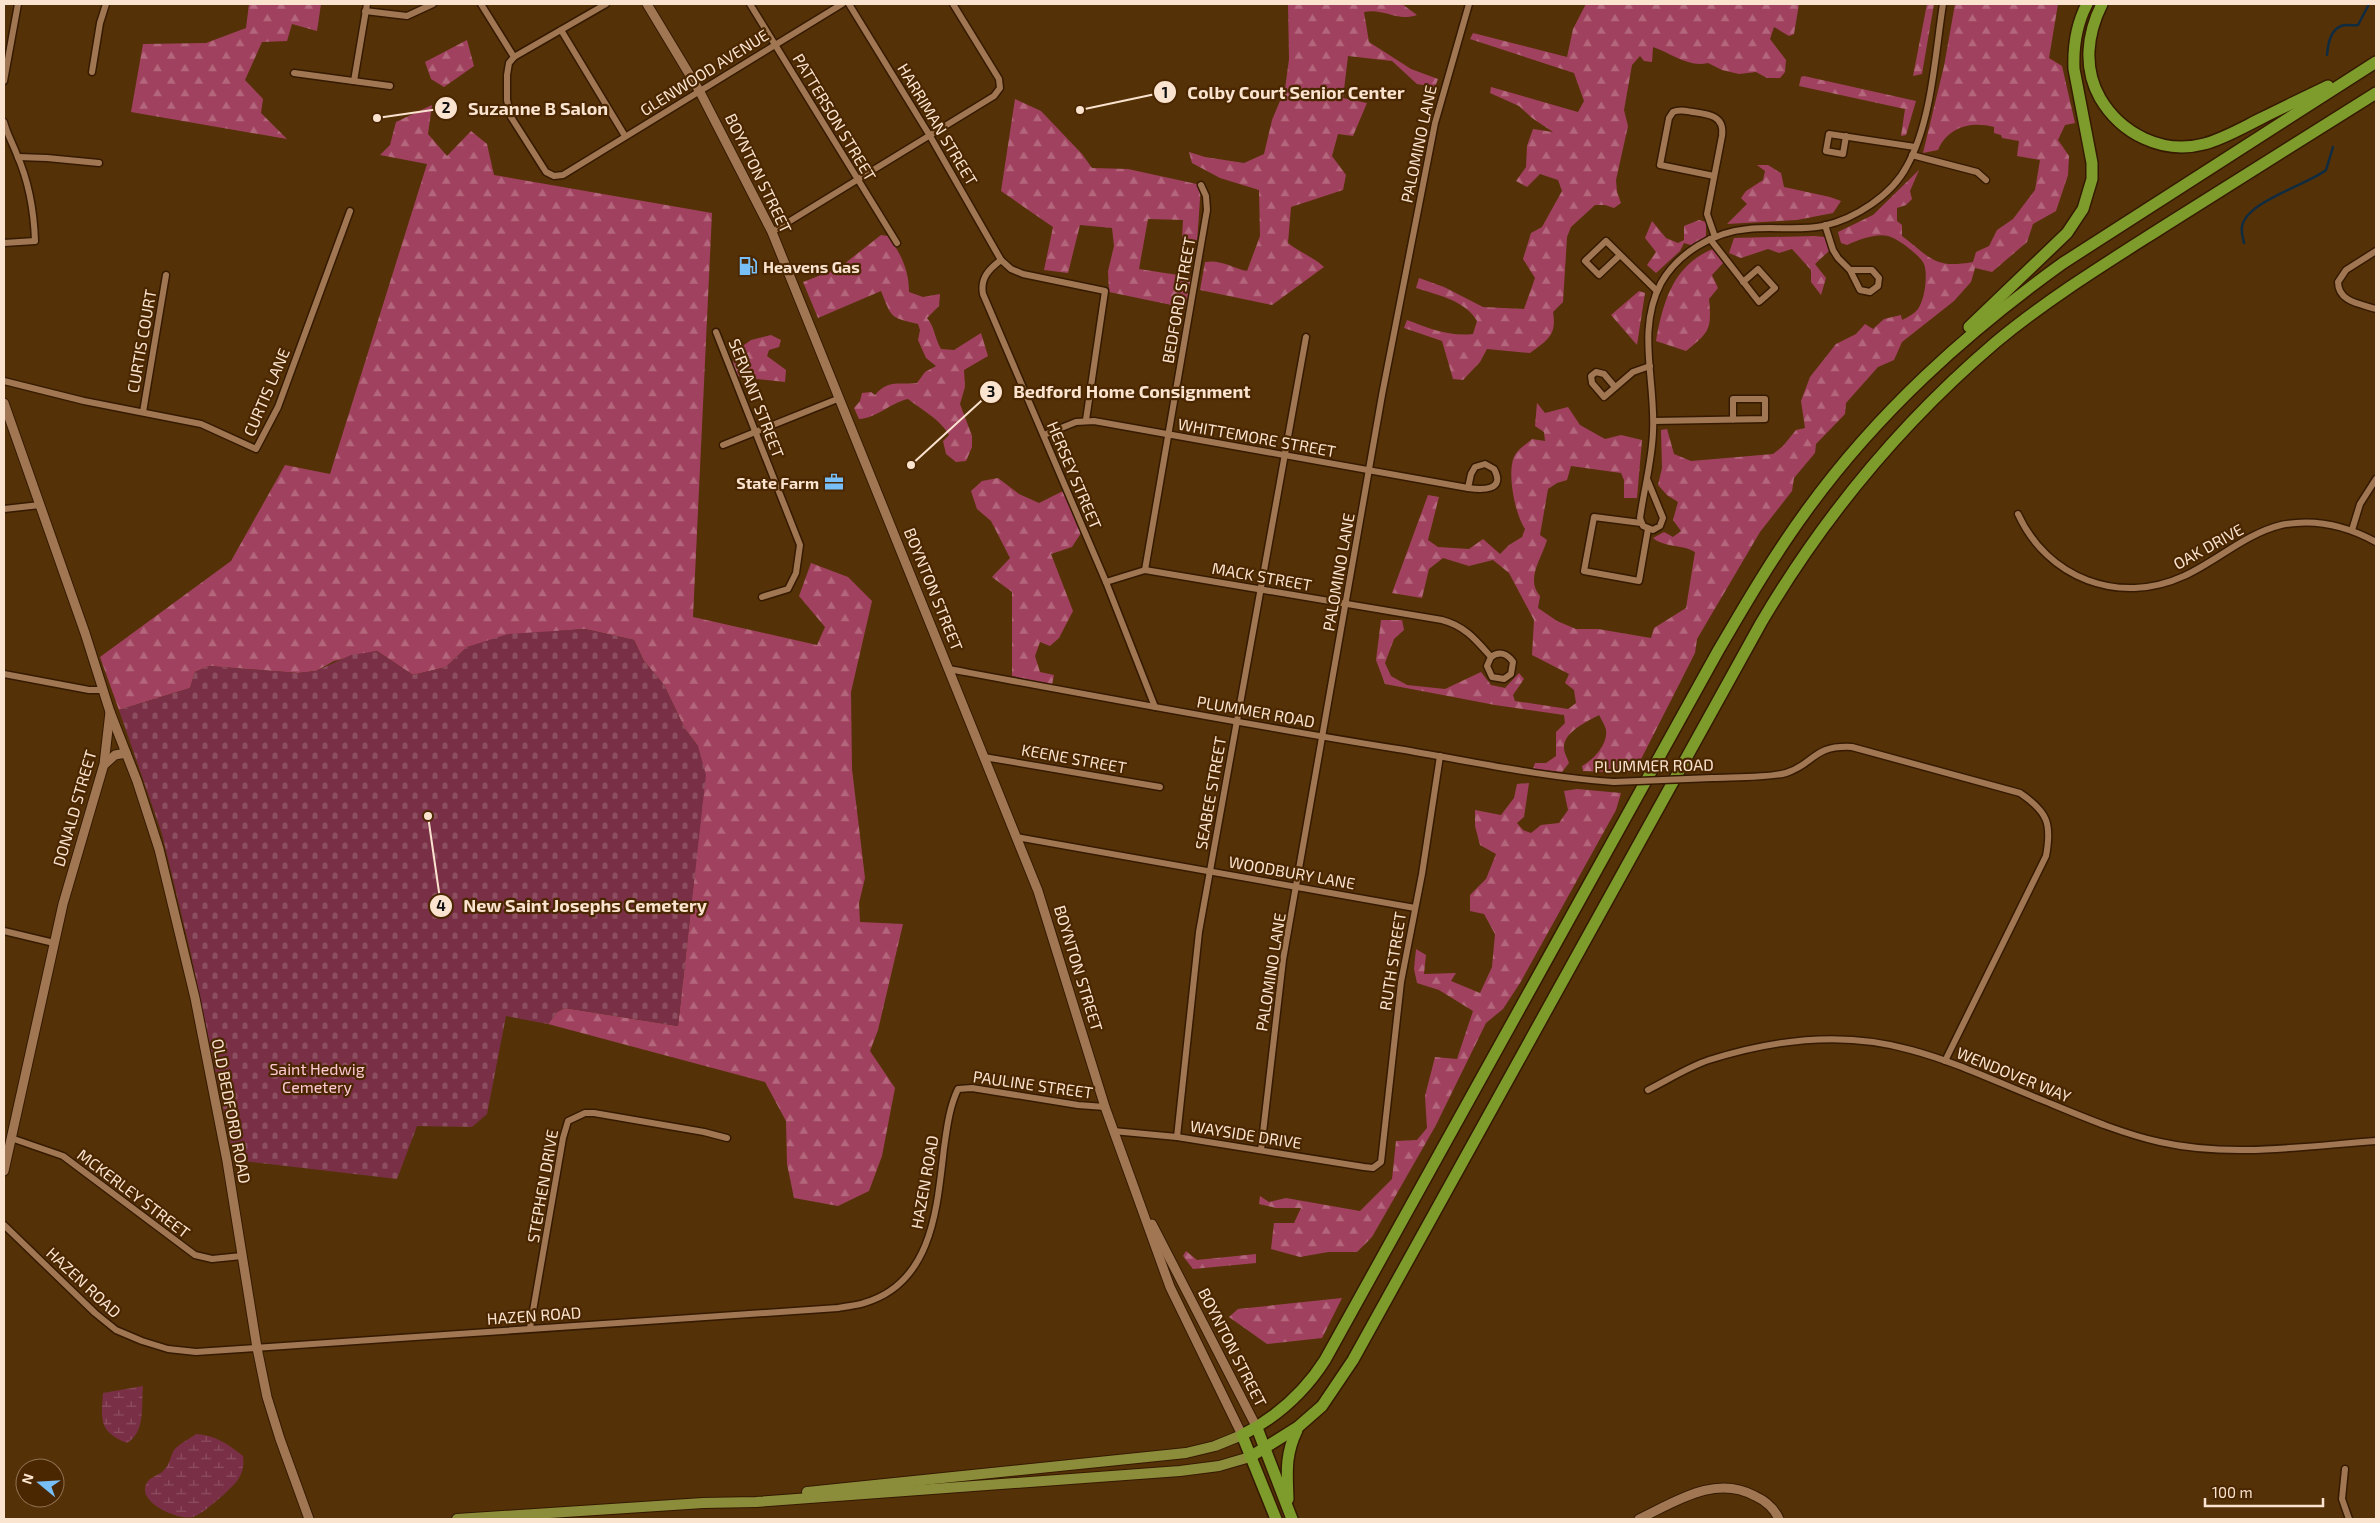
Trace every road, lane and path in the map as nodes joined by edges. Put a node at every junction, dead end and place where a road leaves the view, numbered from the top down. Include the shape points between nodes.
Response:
1 (18, 4) edge
2 (106, 4) edge
3 (366, 4) edge
4 (433, 4) edge
5 (481, 4) edge
6 (606, 4) edge
7 (647, 4) edge
8 (750, 4) edge
9 (842, 4) edge
10 (849, 4) edge
11 (953, 4) edge
12 (1469, 4) edge
13 (1943, 4) edge
14 (2087, 4) edge
15 (2102, 4) edge
16 (365, 11) junction
17 (561, 30) junction
18 (775, 44) junction
19 (514, 57) junction
20 (2375, 62) edge
21 (92, 72) dead end
22 (294, 74) dead end
23 (4, 81) edge
24 (354, 81) junction
25 (390, 86) dead end
26 (700, 92) junction
27 (2376, 93) edge
28 (4, 122) edge
29 (625, 136) junction
30 (930, 136) junction
31 (1846, 136) dead end
32 (1915, 147) junction
33 (1912, 155) junction
34 (18, 157) junction
35 (99, 163) dead end
36 (1714, 176) junction
37 (856, 180) junction
38 (1986, 180) dead end
39 (1201, 184) dead end
40 (350, 211) dead end
41 (1824, 226) junction
42 (772, 232) junction
43 (1713, 238) junction
44 (4, 243) edge
45 (897, 243) dead end
46 (2376, 251) edge
47 (1620, 255) junction
48 (1001, 260) junction
49 (1850, 270) junction
50 (166, 276) dead end
51 (1743, 282) junction
52 (1658, 291) junction
53 (2376, 309) edge
54 (716, 332) dead end
55 (1306, 337) dead end
56 (1650, 366) junction
57 (1925, 376) junction
58 (4, 381) edge
59 (1615, 387) dead end
60 (840, 398) junction
61 (4, 404) edge
62 (143, 412) junction
63 (1086, 420) junction
64 (1733, 420) junction
65 (1654, 421) junction
66 (755, 432) junction
67 (1044, 435) junction
68 (1170, 435) junction
69 (723, 445) dead end
70 (1285, 456) junction
71 (1369, 472) junction
72 (1647, 479) junction
73 (2376, 479) edge
74 (1468, 488) junction
75 (40, 505) junction
76 (4, 509) edge
77 (2018, 514) dead end
78 (1641, 523) junction
79 (1648, 529) junction
80 (2352, 530) junction
81 (2376, 542) edge
82 (1145, 570) junction
83 (1106, 582) junction
84 (1260, 590) junction
85 (762, 597) dead end
86 (1346, 604) junction
87 (1491, 658) junction
88 (949, 669) junction
89 (4, 673) edge
90 (104, 690) junction
91 (1155, 708) junction
92 (110, 712) junction
93 (1236, 723) junction
94 (1323, 737) junction
95 (126, 753) junction
96 (1440, 756) junction
97 (984, 757) junction
98 (104, 764) junction
99 (1160, 787) dead end
100 (1016, 837) junction
101 (1209, 871) junction
102 (1298, 886) junction
103 (1415, 908) junction
104 (4, 931) edge
105 (54, 943) junction
106 (1944, 1061) junction
107 (958, 1089) joint
108 (1648, 1090) dead end
109 (1105, 1107) junction
110 (1114, 1131) junction
111 (1177, 1137) junction
112 (12, 1138) junction
113 (727, 1138) dead end
114 (2376, 1141) edge
115 (1261, 1150) junction
116 (1373, 1168) joint
117 (4, 1171) edge
118 (1142, 1207) junction
119 (4, 1225) edge
120 (242, 1256) junction
121 (530, 1328) junction
122 (257, 1348) junction
123 (1298, 1427) junction
124 (1257, 1428) junction
125 (1242, 1436) junction
126 (1265, 1450) junction
127 (1250, 1457) junction
128 (2345, 1469) dead end
129 (732, 1502) junction
130 (1290, 1514) edge
131 (308, 1515) edge
132 (457, 1519) edge
133 (1276, 1519) edge
134 (1639, 1519) edge
135 (1779, 1519) edge
136 (2349, 1519) edge

1 - 23 street
2 - 21 street
3 - 16 street
4 - 16 street via 407,16
5 - 19 street
6 - 17 street
7 - 26 street, BOYNTON STREET
8 - 18 street, PATTERSON STREET
9 - 18 street, GLENWOOD AVENUE
10 - 30 street, HARRIMAN STREET
11 - 30 street via 999,79 1000,88 986,101
12 - 71 street, PALOMINO LANE via 1446,78 1425,168
13 - 32 street via 1928,100
14 - 57 highway via 2077,28 2073,55 2092,163 2092,179 2083,209 2067,233 1971,325
15 - 20 highway via 2088,48 2095,87 2116,120 2141,138 2156,143 2187,147 2217,140
16 - 24 street
17 - 19 street
17 - 29 street
18 - 26 street, GLENWOOD AVENUE
18 - 37 street, PATTERSON STREET
19 - 29 street, GLENWOOD AVENUE via 507,75 511,117 546,172 554,176 563,175
20 - 57 highway via 2064,264 1975,330
22 - 24 street
24 - 25 street
26 - 29 street, GLENWOOD AVENUE
26 - 42 street, BOYNTON STREET
27 - 123 highway via 2102,265 2026,318 1930,403 1855,486 1810,545 1761,623 1353,1360 1322,1406
28 - 34 street
30 - 37 street
30 - 48 street, HARRIMAN STREET
31 - 32 street
32 - 33 street
33 - 38 street via 1978,172
33 - 41 street via 1903,173 1879,199
34 - 35 street
34 - 44 street via 34,213 35,240
36 - 36 street via 1722,123 1707,113 1673,112 1660,165
36 - 43 street via 1707,214
37 - 42 street
37 - 45 street, PATTERSON STREET
39 - 68 street, BEDFORD STREET via 1207,210
40 - 62 street, CURTIS LANE via 278,407 256,449 201,424
41 - 43 street via 1747,228
41 - 49 street via 1838,258
42 - 60 street, BOYNTON STREET
43 - 51 street
43 - 52 street via 1678,262
46 - 53 street via 2346,270 2339,277 2338,286 2346,299
47 - 47 street via 1606,240 1585,261 1600,275
47 - 52 street
48 - 63 street via 1023,274 1105,291
48 - 67 street, HERSEY STREET via 985,276 981,285 983,294
49 - 49 street via 1863,291 1873,291 1878,286 1879,278 1872,270
50 - 62 street, CURTIS COURT
51 - 51 street via 1759,302 1775,288 1758,269
52 - 56 street via 1648,328
54 - 66 street, SERVANT STREET
55 - 70 street, SEABEE STREET
56 - 59 street via 1633,372
56 - 65 street
57 - 124 highway via 1840,467 1760,579 1325,1360 1311,1382 1292,1402
58 - 62 street, CURTIS LANE
60 - 66 street
60 - 88 street, BOYNTON STREET
61 - 75 street, DONALD STREET
63 - 67 street, WHITTEMORE STREET
63 - 68 street, WHITTEMORE STREET
64 - 64 street via 1765,419 1765,399 1733,399
64 - 65 street
65 - 72 street
66 - 69 street
66 - 85 street, SERVANT STREET via 800,545 796,573 788,589
67 - 83 street, HERSEY STREET
68 - 70 street, WHITTEMORE STREET
68 - 82 street, BEDFORD STREET
70 - 71 street, WHITTEMORE STREET
70 - 84 street, SEABEE STREET
71 - 74 street, WHITTEMORE STREET
71 - 86 street, PALOMINO LANE
72 - 78 street
72 - 79 street via 1663,518 1658,528
73 - 80 street via 2360,504
74 - 74 street, WHITTEMORE STREET via 1491,488 1497,479 1494,469 1485,464 1475,467
75 - 76 street
75 - 90 street, DONALD STREET
77 - 80 street, OAK DRIVE via 2031,538 2059,565 2091,583 2118,588 2146,587 2181,578 2247,539 2279,526 2324,523
78 - 79 street
78 - 79 street via 1594,517 1584,571 1639,581
80 - 81 street, OAK DRIVE
82 - 83 street, MACK STREET
82 - 84 street, MACK STREET
83 - 91 street, HERSEY STREET
84 - 86 street, MACK STREET
84 - 93 street, SEABEE STREET
86 - 87 street, MACK STREET via 1451,623 1467,631
86 - 94 street, PALOMINO LANE
87 - 87 street, MACK STREET via 1487,666 1492,677 1504,679 1511,674 1513,662 1507,655 1498,653
88 - 91 street, PLUMMER ROAD
88 - 97 street, BOYNTON STREET
89 - 90 street
90 - 92 street, DONALD STREET
91 - 93 street, PLUMMER ROAD
92 - 95 street, OLD BEDFORD ROAD
92 - 98 street, DONALD STREET
93 - 94 street, PLUMMER ROAD
93 - 101 street, SEABEE STREET
94 - 96 street, PLUMMER ROAD
94 - 102 street, PALOMINO LANE
95 - 98 street via 115,755
95 - 120 street, OLD BEDFORD ROAD via 159,849 195,998
96 - 103 street, RUTH STREET
96 - 106 street, PLUMMER ROAD, bridge via 1547,776 1614,782 1784,774 1829,748 1852,747 2020,793 2042,811 2049,825 2046,856
97 - 99 street, KEENE STREET
97 - 100 street, BOYNTON STREET
98 - 105 street, DONALD STREET
100 - 101 street, WOODBURY LANE
100 - 109 street, BOYNTON STREET via 1052,935
101 - 102 street, WOODBURY LANE
101 - 111 street, SEABEE STREET via 1194,968
102 - 103 street, WOODBURY LANE
102 - 115 street, PALOMINO LANE via 1283,960
103 - 116 street, RUTH STREET via 1399,1000 1384,1145 1381,1162
104 - 105 street
105 - 112 street, DONALD STREET
106 - 108 street, WENDOVER WAY via 1875,1042 1831,1038 1798,1040 1708,1060
106 - 114 street, WENDOVER WAY via 2111,1127 2180,1146 2238,1149
107 - 109 street, PAULINE STREET via 972,1088
107 - 121 street, HAZEN ROAD via 949,1113 936,1206 925,1250 910,1273 889,1290 865,1303 838,1308
109 - 110 street, BOYNTON STREET
110 - 111 street, WAYSIDE DRIVE
110 - 118 street, BOYNTON STREET
111 - 115 street, WAYSIDE DRIVE
112 - 117 street, DONALD STREET
112 - 120 street, MCKERLEY STREET via 63,1156 196,1255 212,1259
113 - 121 street, STEPHEN DRIVE via 594,1113 585,1113 568,1121
115 - 116 street, WAYSIDE DRIVE
118 - 124 street, BOYNTON STREET
118 - 125 street, BOYNTON STREET via 1170,1287
119 - 122 street, HAZEN ROAD via 116,1330 168,1349 196,1352
120 - 122 street, OLD BEDFORD ROAD
121 - 122 street, HAZEN ROAD
122 - 131 street, OLD BEDFORD ROAD via 272,1416
123 - 126 highway
123 - 130 highway via 1289,1446
124 - 125 highway
124 - 126 highway, BOYNTON STREET
125 - 127 highway
125 - 129 main road via 1186,1453 759,1496
126 - 127 highway
126 - 130 highway, BOYNTON STREET
127 - 129 main road via 1219,1466 1180,1471
127 - 133 highway
128 - 136 street via 2342,1499
129 - 132 main road
134 - 135 street via 1696,1492 1723,1487 1740,1489 1765,1501

